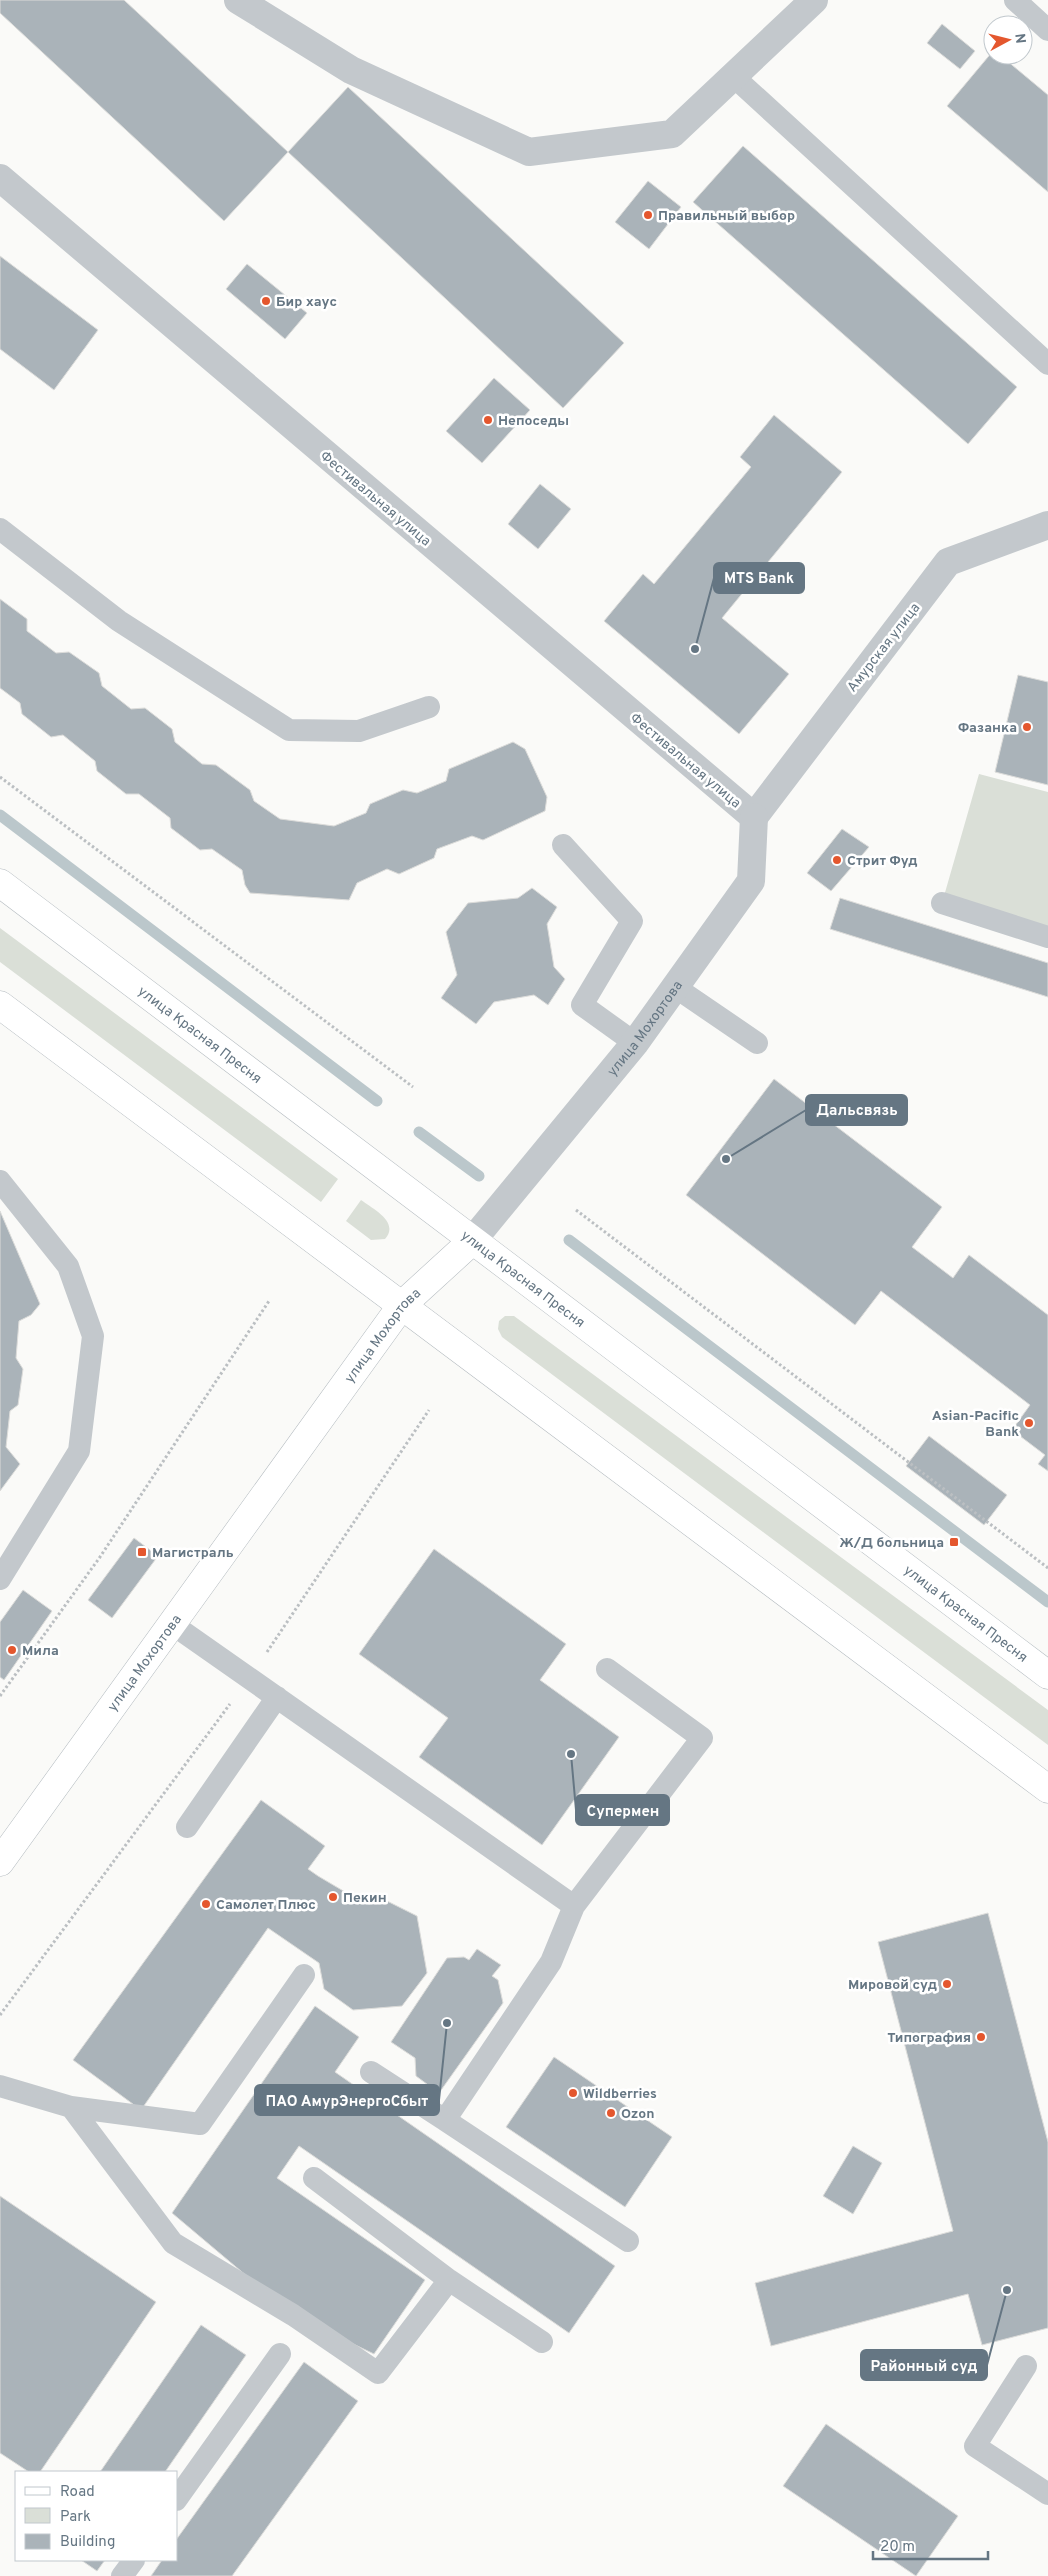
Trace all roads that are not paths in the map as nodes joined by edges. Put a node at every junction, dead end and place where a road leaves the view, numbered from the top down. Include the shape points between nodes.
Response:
1 (238, 0) edge
2 (814, 0) edge
3 (1015, 0) edge
4 (1048, 30) edge
5 (732, 76) junction
6 (0, 178) edge
7 (1048, 364) edge
8 (1048, 525) edge
9 (0, 529) edge
10 (429, 707) dead end
11 (754, 817) junction
12 (563, 845) dead end
13 (0, 883) edge
14 (942, 903) dead end
15 (1048, 937) edge
16 (675, 987) junction
17 (0, 1005) edge
18 (635, 1043) junction
19 (757, 1043) dead end
20 (0, 1181) edge
21 (472, 1241) junction
22 (402, 1305) junction
23 (0, 1579) edge
24 (172, 1624) junction
25 (607, 1670) dead end
26 (1048, 1675) edge
27 (277, 1698) junction
28 (1048, 1788) edge
29 (186, 1827) dead end
30 (0, 1862) edge
31 (574, 1906) junction
32 (304, 1975) dead end
33 (371, 2072) dead end
34 (0, 2086) edge
35 (72, 2107) junction
36 (444, 2120) junction
37 (314, 2178) dead end
38 (628, 2242) dead end
39 (450, 2280) junction
40 (542, 2342) dead end
41 (280, 2354) dead end
42 (1026, 2366) dead end
43 (1048, 2494) edge
44 (178, 2497) edge
45 (133, 2561) edge
46 (122, 2576) edge

1 - 5 street via 351,70 529,152 672,134
2 - 5 street
3 - 4 lane
5 - 7 lane
6 - 11 street, Фестивальная улица
8 - 11 street, Амурская улица via 948,562
9 - 10 lane via 119,621 289,730 359,731
11 - 16 street, улица Мохортова via 751,881
12 - 18 lane via 632,920 582,1005
13 - 21 street, улица Красная Пресня
14 - 15 lane
16 - 18 street, улица Мохортова
16 - 19 lane
17 - 22 street
18 - 21 street, улица Мохортова
20 - 23 lane via 68,1266 93,1336 79,1451
21 - 22 street, улица Мохортова
21 - 26 street, улица Красная Пресня
22 - 24 street, улица Мохортова
22 - 28 street
24 - 27 lane
24 - 30 street, улица Мохортова
25 - 31 lane via 702,1738
27 - 29 lane
27 - 31 lane
31 - 36 lane via 551,1962
32 - 35 lane via 200,2124
33 - 36 lane
34 - 35 lane
35 - 39 lane via 173,2242 293,2315 378,2373
36 - 38 lane
37 - 39 lane
39 - 40 lane
41 - 44 lane
42 - 43 lane via 975,2446
45 - 46 lane

